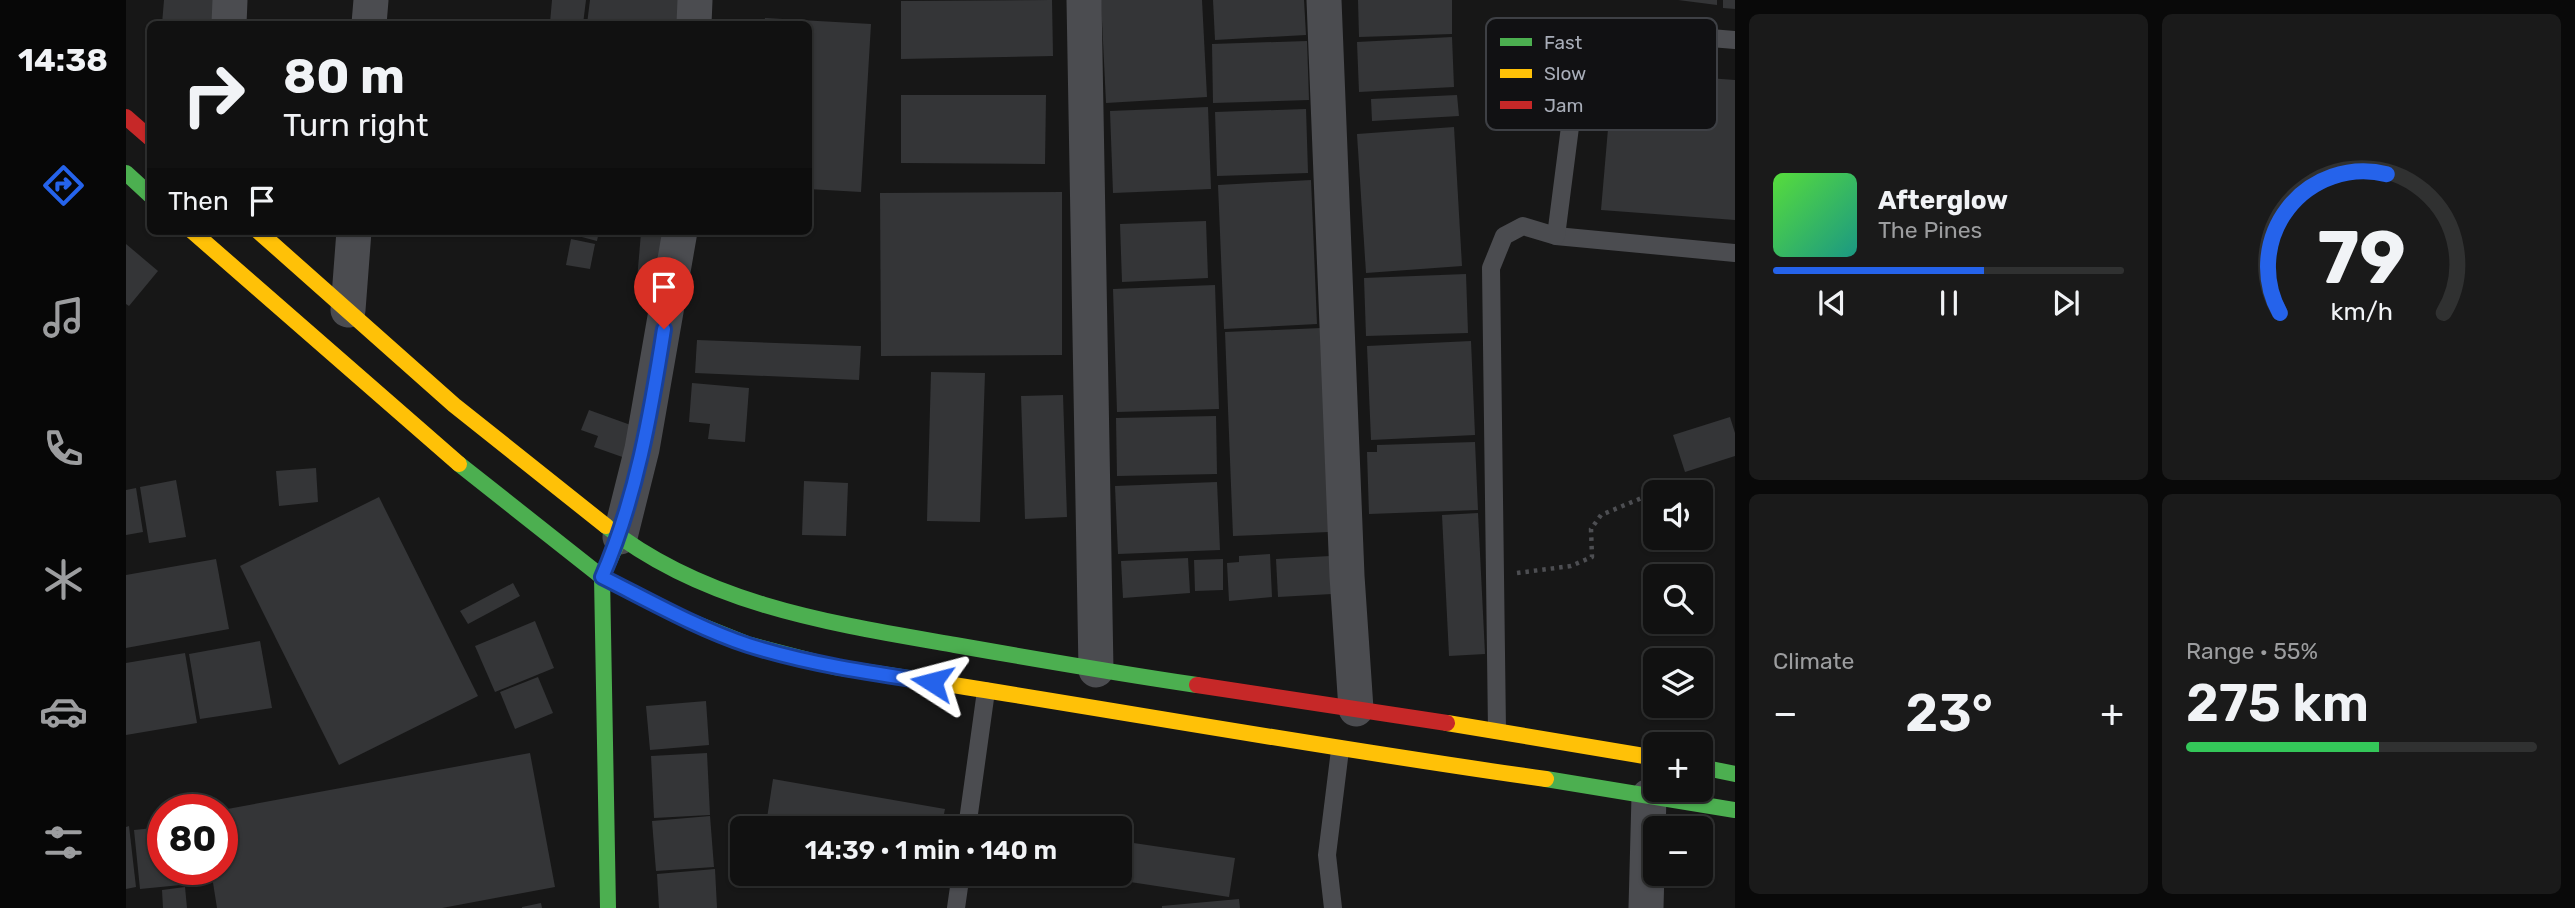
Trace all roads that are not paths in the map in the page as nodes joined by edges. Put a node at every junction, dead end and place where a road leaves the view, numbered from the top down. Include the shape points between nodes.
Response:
1 (230, 0) edge
2 (371, 0) edge
3 (695, 0) edge
4 (1084, 0) edge
5 (1324, 0) edge
6 (229, 21) edge
7 (369, 21) edge
8 (694, 21) edge
9 (1717, 38) edge
10 (1735, 40) edge
11 (126, 117) edge
12 (1570, 130) edge
13 (147, 135) edge
14 (126, 173) edge
15 (147, 192) edge
16 (197, 235) edge
17 (263, 235) edge
18 (354, 235) edge
19 (679, 235) edge
20 (1556, 236) junction
21 (1735, 253) edge
22 (348, 310) junction
23 (620, 537) junction
24 (602, 577) junction
25 (1096, 670) junction
26 (986, 691) junction
27 (1356, 709) junction
28 (1497, 730) junction
29 (1340, 750) junction
30 (1643, 756) edge
31 (1713, 769) edge
32 (1735, 774) edge
33 (1643, 795) edge
34 (1649, 802) edge
35 (1686, 802) edge
36 (1735, 810) edge
37 (969, 816) edge
38 (959, 886) edge
39 (608, 908) edge
40 (956, 908) edge
41 (1333, 908) edge
42 (1646, 908) edge

1 - 6 street
2 - 7 street
3 - 8 street
4 - 25 street
5 - 27 street
9 - 10 lane
11 - 13 main road
12 - 20 lane
14 - 15 main road
16 - 24 main road via 499,498
17 - 22 main road
18 - 22 street
19 - 23 street via 642,449
20 - 21 lane
20 - 28 lane via 1523,226 1504,236 1491,268
22 - 23 main road via 454,405
23 - 24 main road
23 - 25 main road via 705,586 758,604 856,628
24 - 26 main road via 747,644 835,667
24 - 39 main road
25 - 27 main road
26 - 29 main road via 1275,735
26 - 37 lane
27 - 28 main road
28 - 30 main road
29 - 33 main road
29 - 41 lane via 1327,855
31 - 32 main road
34 - 42 street
35 - 36 main road
38 - 40 lane

